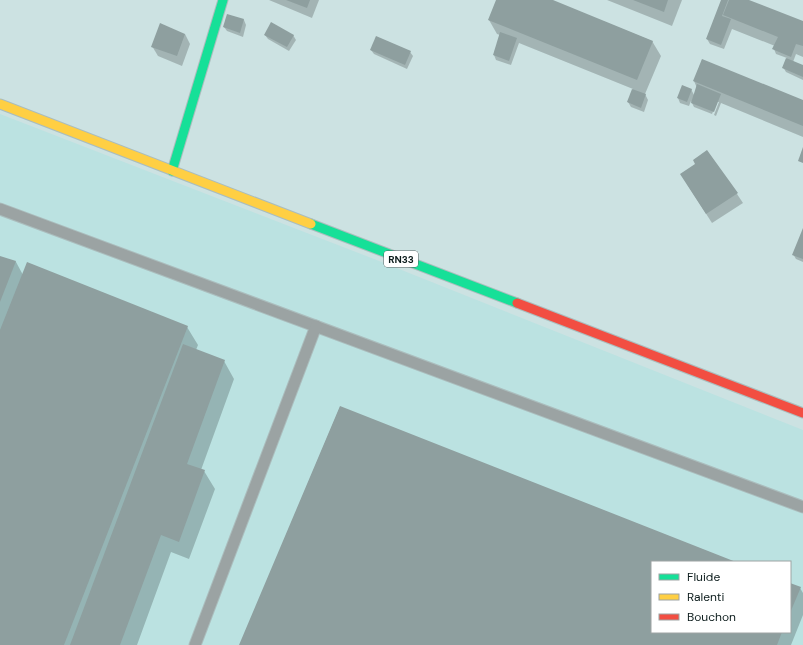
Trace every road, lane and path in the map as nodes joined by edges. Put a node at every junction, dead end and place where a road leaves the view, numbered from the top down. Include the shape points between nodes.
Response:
1 (223, 0) edge
2 (0, 104) edge
3 (172, 171) junction
4 (0, 209) edge
5 (316, 326) junction
6 (803, 413) edge
7 (803, 507) edge
8 (195, 645) edge

1 - 3 main road
2 - 3 main road, RN33
3 - 6 main road, RN33
4 - 5 lane
5 - 7 lane
5 - 8 lane

